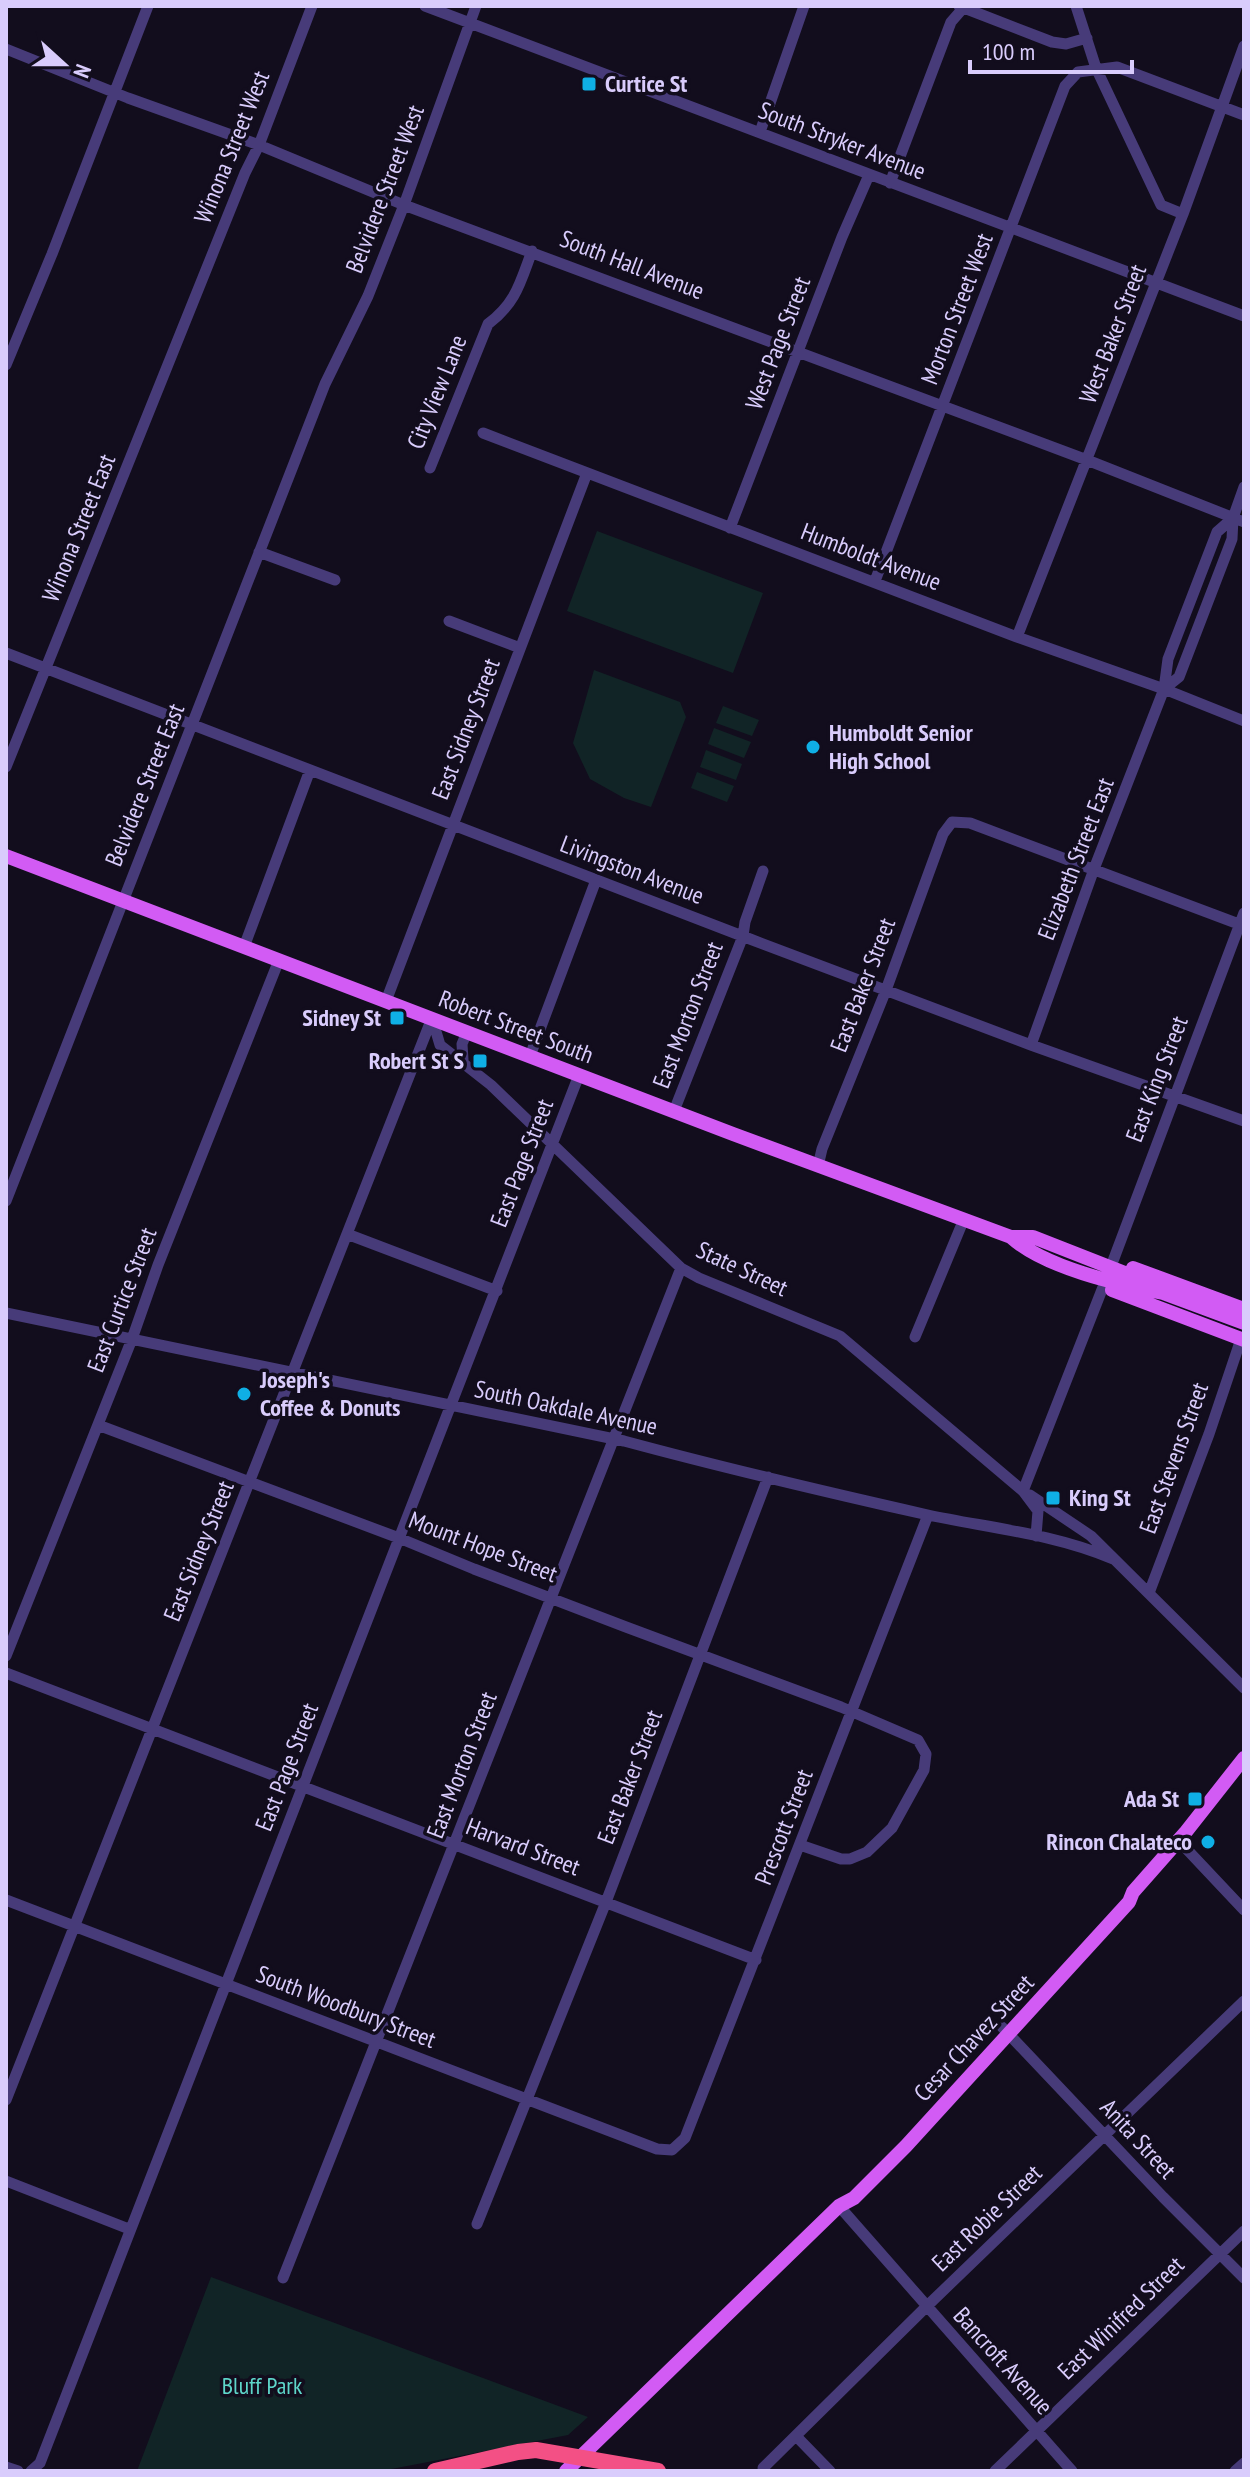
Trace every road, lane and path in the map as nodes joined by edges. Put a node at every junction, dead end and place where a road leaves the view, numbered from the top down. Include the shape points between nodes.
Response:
1 (148, 6) edge
2 (312, 6) edge
3 (425, 6) edge
4 (476, 6) edge
5 (804, 6) edge
6 (963, 7) edge
7 (1080, 7) edge
8 (470, 23) junction
9 (1087, 38) junction
10 (1244, 46) edge
11 (6, 49) edge
12 (1096, 68) junction
13 (115, 93) junction
14 (1221, 106) junction
15 (1244, 115) edge
16 (760, 132) junction
17 (259, 145) junction
18 (869, 175) junction
19 (890, 183) junction
20 (404, 205) junction
21 (1183, 214) junction
22 (1012, 228) junction
23 (532, 251) junction
24 (1156, 282) junction
25 (192, 305) joint
26 (1244, 316) edge
27 (799, 352) junction
28 (6, 365) edge
29 (325, 384) joint
30 (943, 406) junction
31 (483, 433) dead end
32 (1087, 460) junction
33 (430, 468) dead end
34 (587, 473) junction
35 (1244, 487) edge
36 (1238, 520) edge
37 (730, 528) junction
38 (259, 552) junction
39 (335, 580) dead end
40 (875, 581) junction
41 (449, 621) dead end
42 (1017, 637) junction
43 (520, 648) junction
44 (6, 653) edge
45 (46, 669) junction
46 (1164, 689) junction
47 (1244, 721) edge
48 (193, 725) junction
49 (6, 767) edge
50 (310, 770) junction
51 (453, 824) junction
52 (6, 856) edge
53 (1094, 869) junction
54 (763, 871) dead end
55 (596, 880) junction
56 (123, 900) junction
57 (1243, 921) edge
58 (743, 936) junction
59 (244, 947) junction
60 (279, 960) junction
61 (886, 990) junction
62 (386, 1001) junction
63 (432, 1018) junction
64 (467, 1032) junction
65 (1031, 1045) junction
66 (530, 1056) junction
67 (463, 1060) junction
68 (579, 1075) junction
69 (1174, 1095) junction
70 (674, 1111) junction
71 (1244, 1121) edge
72 (552, 1145) junction
73 (818, 1166) junction
74 (6, 1201) edge
75 (964, 1219) junction
76 (347, 1234) junction
77 (1011, 1237) junction
78 (1086, 1257) junction
79 (1113, 1261) junction
80 (681, 1268) junction
81 (1081, 1272) junction
82 (1103, 1287) junction
83 (497, 1291) junction
84 (1163, 1293) junction
85 (1244, 1309) edge
86 (6, 1313) edge
87 (1244, 1323) edge
88 (915, 1337) dead end
89 (132, 1339) junction
90 (1242, 1339) edge
91 (292, 1373) junction
92 (452, 1405) junction
93 (98, 1425) junction
94 (613, 1439) junction
95 (768, 1477) junction
96 (250, 1482) junction
97 (1023, 1491) junction
98 (928, 1515) junction
99 (1036, 1536) junction
100 (399, 1538) junction
101 (1113, 1559) junction
102 (1149, 1593) junction
103 (551, 1597) junction
104 (701, 1654) junction
105 (6, 1656) edge
106 (6, 1673) edge
107 (1244, 1688) edge
108 (852, 1713) junction
109 (151, 1729) junction
110 (1244, 1758) edge
111 (303, 1787) junction
112 (1179, 1841) junction
113 (454, 1845) junction
114 (800, 1845) junction
115 (6, 1900) edge
116 (606, 1902) junction
117 (1244, 1910) edge
118 (74, 1926) junction
119 (756, 1960) junction
120 (225, 1984) junction
121 (1244, 2001) edge
122 (1006, 2030) junction
123 (376, 2040) junction
124 (526, 2099) junction
125 (6, 2100) edge
126 (1104, 2136) junction
127 (672, 2150) joint
128 (6, 2181) edge
129 (839, 2206) junction
130 (477, 2224) dead end
131 (129, 2229) junction
132 (1244, 2231) edge
133 (1221, 2254) junction
134 (283, 2278) dead end
135 (1244, 2278) edge
136 (926, 2307) junction
137 (1036, 2430) junction
138 (796, 2436) junction
139 (580, 2457) junction
140 (1244, 2463) edge
141 (6, 2467) edge
142 (763, 2468) dead end
143 (18, 2471) edge
144 (31, 2471) edge
145 (435, 2471) edge
146 (566, 2471) edge
147 (658, 2471) edge
148 (830, 2471) edge
149 (995, 2471) edge
150 (1072, 2471) edge
151 (1235, 2471) edge

1 - 13 street
2 - 17 street, Winona Street West
3 - 8 street, South Stryker Avenue
4 - 8 street, Belvidere Street West
5 - 16 street
6 - 9 street via 1052,42
6 - 19 street via 951,22
7 - 9 street
8 - 16 street, South Stryker Avenue
8 - 20 street, Belvidere Street West
9 - 12 street
10 - 14 street, West Baker Street
11 - 13 street, South Hall Avenue
12 - 14 street via 1117,67
12 - 21 street via 1161,205
12 - 22 street, Morton Street West via 1078,72 1065,86
13 - 17 street, South Hall Avenue
13 - 28 street
14 - 15 street
14 - 21 street, West Baker Street
16 - 18 street, South Stryker Avenue
17 - 20 street, South Hall Avenue
17 - 25 street, Winona Street West
18 - 19 street, South Stryker Avenue
18 - 27 street, West Page Street
19 - 22 street, South Stryker Avenue
20 - 23 street, South Hall Avenue
20 - 29 street, Belvidere Street West
21 - 24 street, West Baker Street
22 - 24 street, South Stryker Avenue
22 - 30 street, Morton Street West
23 - 27 street, South Hall Avenue
23 - 33 street, City View Lane via 515,298 488,324
24 - 26 street, South Stryker Avenue
24 - 32 street, West Baker Street
25 - 45 street, Winona Street East
27 - 30 street, South Hall Avenue
27 - 37 street, West Page Street
29 - 38 street, Belvidere Street East
30 - 32 street, South Hall Avenue
30 - 40 street, Morton Street West
31 - 34 street, Humboldt Avenue
32 - 36 street, South Hall Avenue
32 - 42 street, West Baker Street
34 - 37 street, Humboldt Avenue
34 - 43 street, East Sidney Street
35 - 36 street, Elizabeth Street East
36 - 46 street, Elizabeth Street East via 1179,677
37 - 40 street, Humboldt Avenue
38 - 39 street
38 - 48 street, Belvidere Street East
40 - 42 street, Humboldt Avenue
41 - 43 street
42 - 46 street, Humboldt Avenue
43 - 51 street, East Sidney Street
44 - 45 street, Livingston Avenue
45 - 48 street, Livingston Avenue
45 - 49 street, Winona Street East
46 - 47 street, Humboldt Avenue
46 - 53 street, Elizabeth Street East
48 - 50 street, Livingston Avenue
48 - 56 street, Belvidere Street East
50 - 51 street, Livingston Avenue
50 - 59 street
51 - 55 street, Livingston Avenue
51 - 62 street, East Sidney Street
52 - 56 main road, Robert Street South
53 - 57 street
53 - 61 street, East Baker Street via 970,823 952,822
53 - 65 street, Elizabeth Street East
54 - 58 street, East Morton Street
55 - 58 street, Livingston Avenue
55 - 66 street
56 - 59 main road, Robert Street South
56 - 74 street, Belvidere Street East
57 - 69 street, East King Street
58 - 61 street, Livingston Avenue
58 - 70 street, East Morton Street
59 - 60 main road, Robert Street South
60 - 62 main road, Robert Street South
60 - 89 street, East Curtice Street
61 - 65 street, Livingston Avenue
61 - 73 street, East Baker Street
62 - 63 main road, Robert Street South
63 - 64 main road, Robert Street South
63 - 67 street, State Street via 440,1045
63 - 76 street, East Sidney Street
64 - 66 main road, Robert Street South
64 - 67 street
65 - 69 street, Livingston Avenue
66 - 68 main road, Robert Street South
67 - 72 street, State Street
68 - 70 main road, Robert Street South
68 - 72 street, East Page Street
69 - 71 street, Livingston Avenue
69 - 79 street, East King Street
70 - 73 main road, Robert Street South
72 - 80 street, State Street
72 - 83 street, East Page Street
73 - 75 main road, Robert Street South
75 - 77 main road, Robert Street South
75 - 88 street
76 - 83 street
76 - 91 street, East Sidney Street
77 - 78 main road, Robert Street South via 1031,1236
77 - 81 main road, Robert Street South via 1031,1252
78 - 79 main road
78 - 84 main road, Robert Street South
79 - 85 main road
80 - 94 street, East Morton Street
80 - 97 street, State Street via 840,1336
81 - 82 main road
81 - 84 main road, Robert Street South
82 - 90 main road
82 - 97 street
83 - 92 street, East Page Street
84 - 87 main road, Robert Street South
86 - 89 street, South Oakdale Avenue
89 - 91 street, South Oakdale Avenue
89 - 93 street, East Curtice Street
90 - 102 street, East Stevens Street
91 - 92 street, South Oakdale Avenue
91 - 96 street, East Sidney Street
92 - 94 street, South Oakdale Avenue
92 - 100 street, East Page Street
93 - 96 street, Mount Hope Street
93 - 105 street, East Curtice Street
94 - 95 street, South Oakdale Avenue
94 - 103 street, East Morton Street
95 - 98 street, South Oakdale Avenue
95 - 104 street, East Baker Street
96 - 100 street, Mount Hope Street
96 - 109 street, East Sidney Street
97 - 99 street, State Street via 1038,1511
97 - 101 street, State Street via 1079,1526
98 - 99 street, South Oakdale Avenue
98 - 108 street, Prescott Street
99 - 101 street, South Oakdale Avenue
100 - 103 street, Mount Hope Street
100 - 111 street, East Page Street
101 - 102 street, State Street
102 - 107 street, State Street
103 - 104 street, Mount Hope Street
103 - 113 street, East Morton Street
104 - 108 street, Mount Hope Street
104 - 116 street, East Baker Street
106 - 109 street, Harvard Street
108 - 114 street, Prescott Street
108 - 114 street, Mount Hope Street via 918,1740 926,1754 924,1770 892,1828 860,1857 841,1859
109 - 111 street, Harvard Street
109 - 118 street, East Sidney Street
110 - 112 main road, Cesar Chavez Street
111 - 113 street, Harvard Street
111 - 120 street, East Page Street
112 - 117 street
112 - 122 main road, Cesar Chavez Street via 1129,1902
113 - 116 street, Harvard Street
113 - 123 street, East Morton Street
114 - 119 street, Prescott Street
115 - 118 street, South Woodbury Street
116 - 119 street, Harvard Street
116 - 124 street, East Baker Street
118 - 120 street, South Woodbury Street
118 - 125 street, East Sidney Street
119 - 127 street, Prescott Street via 685,2138
120 - 123 street, South Woodbury Street
120 - 131 street, East Page Street
121 - 126 street, East Robie Street
122 - 126 street, Anita Street
122 - 129 main road, Cesar Chavez Street via 906,2146 854,2198
123 - 124 street, South Woodbury Street
123 - 134 street, East Morton Street
124 - 127 street, South Woodbury Street via 657,2149
124 - 130 street, East Baker Street
126 - 133 street, Anita Street
126 - 136 street, East Robie Street
128 - 131 street
129 - 136 street, Bancroft Avenue
129 - 139 main road, Cesar Chavez Street
131 - 144 street, East Page Street via 40,2463
132 - 133 street, East Winifred Street
133 - 135 street, Anita Street
133 - 137 street, East Winifred Street
136 - 137 street, Bancroft Avenue
136 - 138 street, East Robie Street
137 - 149 street, East Winifred Street
137 - 150 street, Bancroft Avenue
138 - 142 street, East Robie Street
138 - 148 street
139 - 145 highway via 543,2450 518,2452
139 - 146 main road, Cesar Chavez Street
139 - 147 highway
140 - 151 street
141 - 143 street

